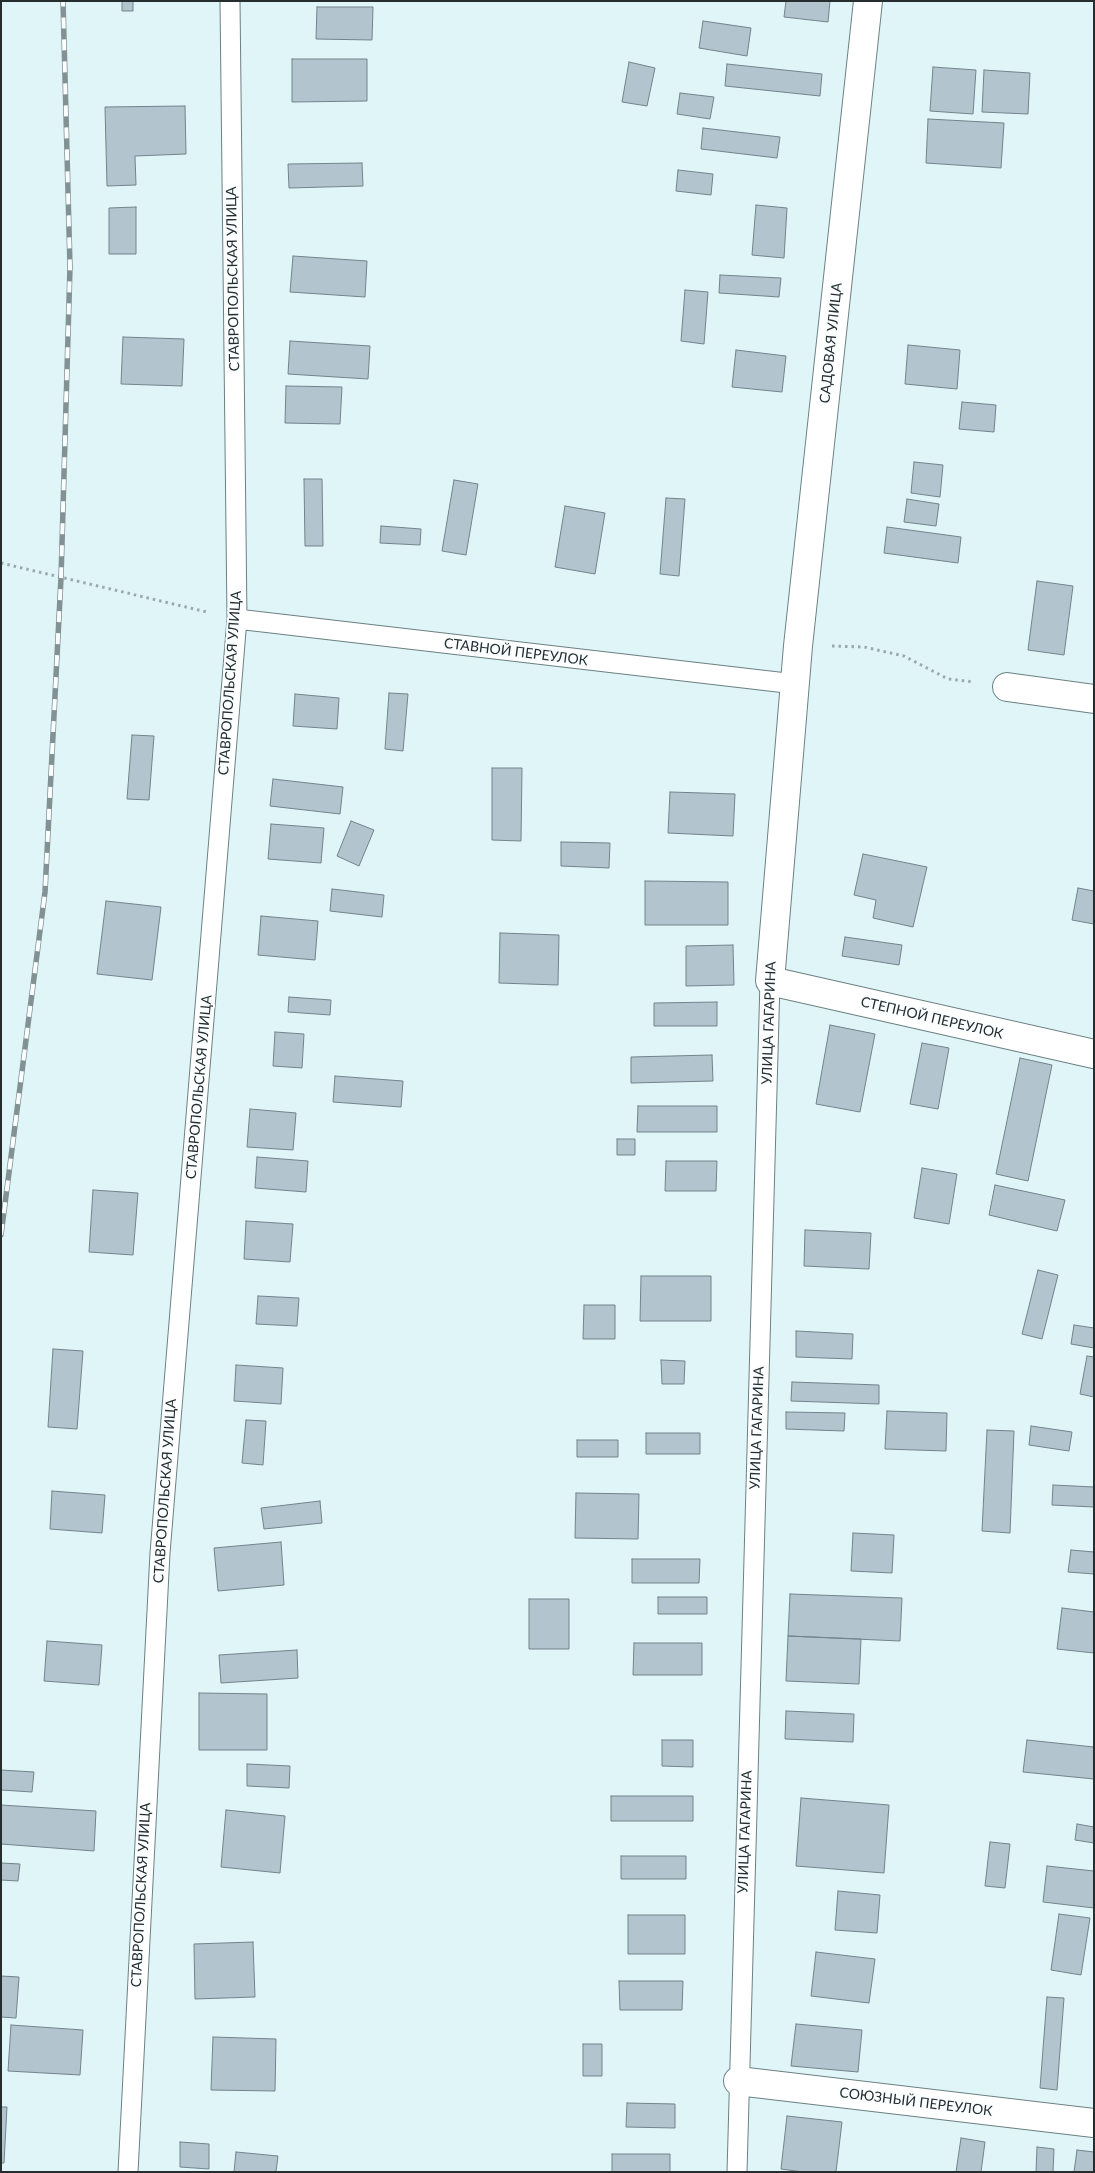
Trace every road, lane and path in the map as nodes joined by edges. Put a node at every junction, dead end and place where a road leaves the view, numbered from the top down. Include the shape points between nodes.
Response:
1 (230, 1) edge
2 (868, 1) edge
3 (1, 563) edge
4 (238, 619) junction
5 (798, 646) junction
6 (794, 684) junction
7 (1007, 687) joint
8 (1094, 699) edge
9 (770, 981) junction
10 (1094, 1054) edge
11 (738, 2081) junction
12 (1094, 2123) edge
13 (128, 2172) edge
14 (737, 2172) edge

1 - 4 lane, СТАВРОПОЛЬСКАЯ УЛИЦА
2 - 5 street, САДОВАЯ УЛИЦА
3 - 4 path
4 - 6 lane, СТАВНОЙ ПЕРЕУЛОК
4 - 13 lane, СТАВРОПОЛЬСКАЯ УЛИЦА via 160,1553
5 - 6 street, САДОВАЯ УЛИЦА
5 - 7 path via 864,647 904,656 948,678
6 - 9 street, УЛИЦА ГАГАРИНА
7 - 8 street
9 - 10 street, СТЕПНОЙ ПЕРЕУЛОК
9 - 11 lane, УЛИЦА ГАГАРИНА
11 - 12 street, СОЮЗНЫЙ ПЕРЕУЛОК
11 - 14 lane, УЛИЦА ГАГАРИНА

